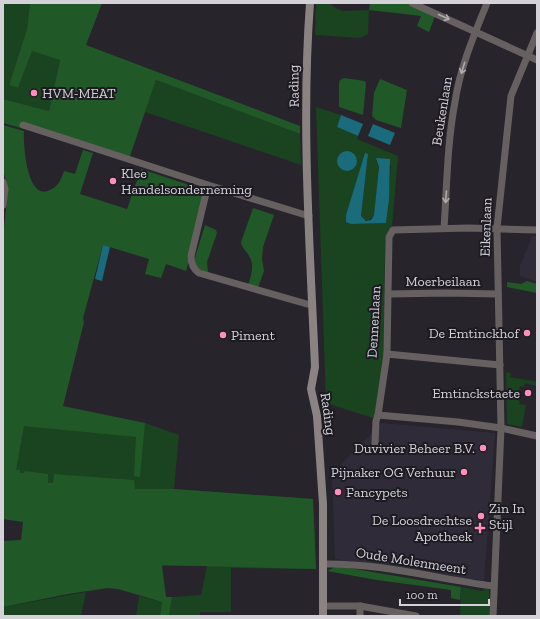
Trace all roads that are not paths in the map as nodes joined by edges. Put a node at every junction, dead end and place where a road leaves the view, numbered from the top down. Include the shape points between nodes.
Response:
1 (310, 3) edge
2 (412, 3) edge
3 (487, 3) edge
4 (475, 31) junction
5 (537, 33) edge
6 (527, 56) junction
7 (537, 60) edge
8 (23, 125) dead end
9 (3, 182) edge
10 (208, 185) junction
11 (3, 205) edge
12 (308, 216) junction
13 (444, 228) junction
14 (497, 228) junction
15 (537, 230) edge
16 (389, 294) junction
17 (498, 294) junction
18 (306, 304) dead end
19 (386, 354) junction
20 (500, 365) junction
21 (378, 415) junction
22 (501, 428) junction
23 (537, 436) edge
24 (375, 443) dead end
25 (324, 564) junction
26 (493, 586) junction
27 (328, 606) dead end
28 (360, 606) junction
29 (323, 616) edge
30 (360, 616) edge
31 (416, 616) edge
32 (493, 616) edge

1 - 12 main road, Rading via 306,49
2 -> 4 street
3 - 4 street, Beukenlaan
4 - 6 street
4 -> 13 street, Beukenlaan via 455,102 449,143
5 - 6 street, Eikenlaan
6 - 7 street
6 - 14 street, Eikenlaan via 511,96
8 - 10 street
9 - 11 street
10 - 12 street
10 - 18 street via 191,256 195,270
12 - 25 main road, Rading via 315,367 311,389 317,416
13 - 14 street
13 - 16 street, Dennenlaan via 393,230 389,236
14 - 15 street
14 - 17 street, Eikenlaan
16 - 17 street, Moerbeilaan
16 - 19 street, Dennenlaan
17 - 20 street, Eikenlaan
19 - 20 street
19 - 21 street, Dennenlaan
20 - 22 street, Eikenlaan
21 - 22 street
21 - 24 street, Dennenlaan
22 - 23 street
22 - 26 street, Eikenlaan
25 - 26 street, Oude Molenmeent via 353,564
25 - 29 main road, Rading
26 - 32 street, Eikenlaan
27 - 28 street
28 - 30 street
28 - 31 street

